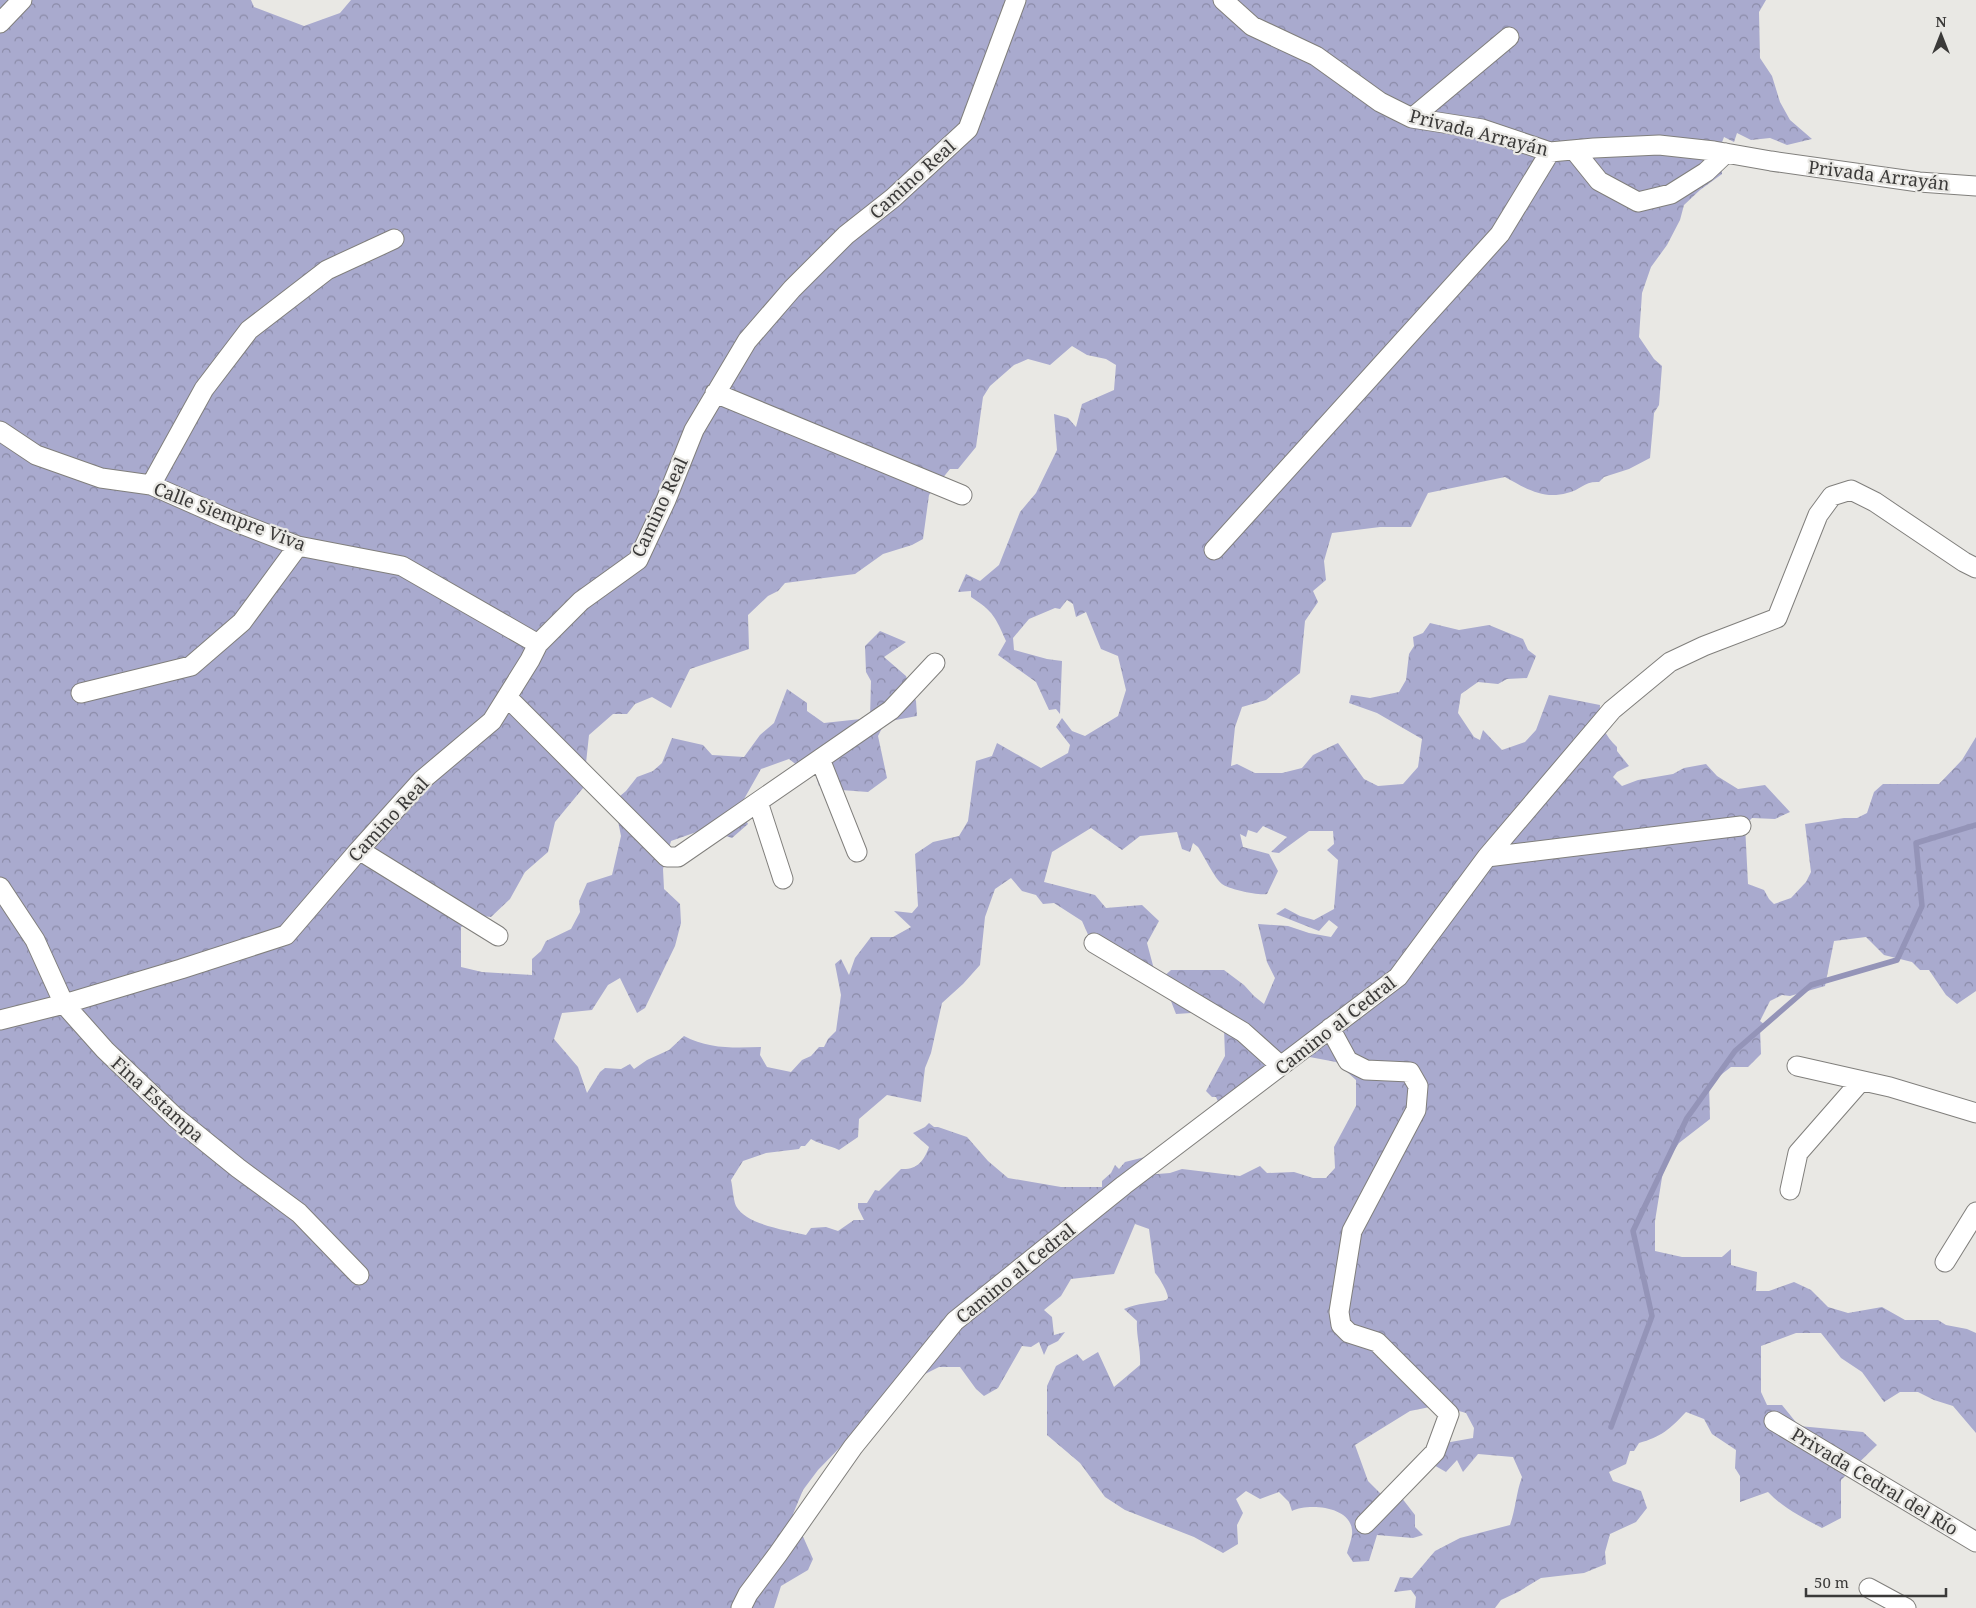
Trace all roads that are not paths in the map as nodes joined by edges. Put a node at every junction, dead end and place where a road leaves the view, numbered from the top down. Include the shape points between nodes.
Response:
1 (22, 0) edge
2 (1016, 0) edge
3 (1223, 0) edge
4 (0, 23) edge
5 (1509, 37) dead end
6 (1412, 118) junction
7 (1574, 150) junction
8 (1550, 152) junction
9 (1726, 153) junction
10 (1976, 186) edge
11 (394, 238) dead end
12 (715, 394) junction
13 (0, 431) edge
14 (151, 485) junction
15 (962, 495) dead end
16 (298, 546) junction
17 (1214, 550) dead end
18 (1976, 568) edge
19 (538, 644) junction
20 (935, 663) dead end
21 (81, 693) dead end
22 (506, 697) junction
23 (820, 759) junction
24 (758, 802) junction
25 (1741, 826) dead end
26 (359, 850) junction
27 (857, 852) dead end
28 (1487, 856) junction
29 (784, 879) dead end
30 (0, 887) edge
31 (498, 936) dead end
32 (1094, 943) dead end
33 (64, 1004) junction
34 (0, 1020) edge
35 (1330, 1028) junction
36 (1282, 1066) junction
37 (1797, 1066) dead end
38 (1861, 1081) junction
39 (1976, 1113) edge
40 (1790, 1190) dead end
41 (1976, 1212) edge
42 (1945, 1262) dead end
43 (359, 1275) dead end
44 (1774, 1421) dead end
45 (1365, 1524) dead end
46 (1976, 1542) edge
47 (1869, 1588) dead end
48 (744, 1601) edge
49 (1906, 1608) edge

1 - 4 street
2 - 12 street, Camino Real via 968,129 893,198 846,235 792,289 746,341
3 - 6 street, Privada Arrayán via 1252,26 1316,56 1380,102
5 - 6 street
6 - 8 street, Privada Arrayán via 1482,129
7 - 8 street, Privada Arrayán
7 - 9 street, Privada Arrayán via 1659,145
7 - 9 street via 1599,181 1638,202 1671,194 1706,172
8 - 17 street via 1500,234
9 - 10 street, Privada Arrayán via 1919,182
11 - 14 street via 327,270 249,330 204,389
12 - 15 street
12 - 19 street, Camino Real via 694,430 638,560 581,601
13 - 14 street, Calle Siempre Viva via 36,455 101,478
14 - 16 street, Calle Siempre Viva
16 - 19 street, Calle Siempre Viva via 402,566
16 - 21 street via 242,622 192,666
18 - 28 street, Camino al Cedral via 1875,502 1851,490 1832,496 1818,515 1777,618 1670,662 1612,710
19 - 22 street, Camino Real
20 - 23 street via 891,710
22 - 24 street via 667,857 678,857
22 - 26 street, Camino Real via 492,720 422,780
23 - 24 street
23 - 27 street
24 - 29 street
25 - 28 street
26 - 31 street
26 - 33 street, Camino Real via 286,935
28 - 35 street, Camino al Cedral via 1398,977
30 - 33 street, Fina Estampa via 35,940
32 - 36 street via 1243,1032
33 - 34 street, Camino Real
33 - 43 street, Fina Estampa via 105,1050 175,1117 299,1212
35 - 36 street, Camino al Cedral
35 - 45 street via 1348,1061 1366,1070 1410,1072 1418,1086 1416,1110 1352,1232 1339,1312 1341,1325 1349,1333 1377,1342 1449,1414 1435,1452
36 - 48 street, Camino al Cedral via 1124,1184 955,1321 853,1447
37 - 38 street
38 - 39 street
38 - 40 street via 1798,1153
41 - 42 street
44 - 46 street, Privada Cedral del Río
47 - 49 street

